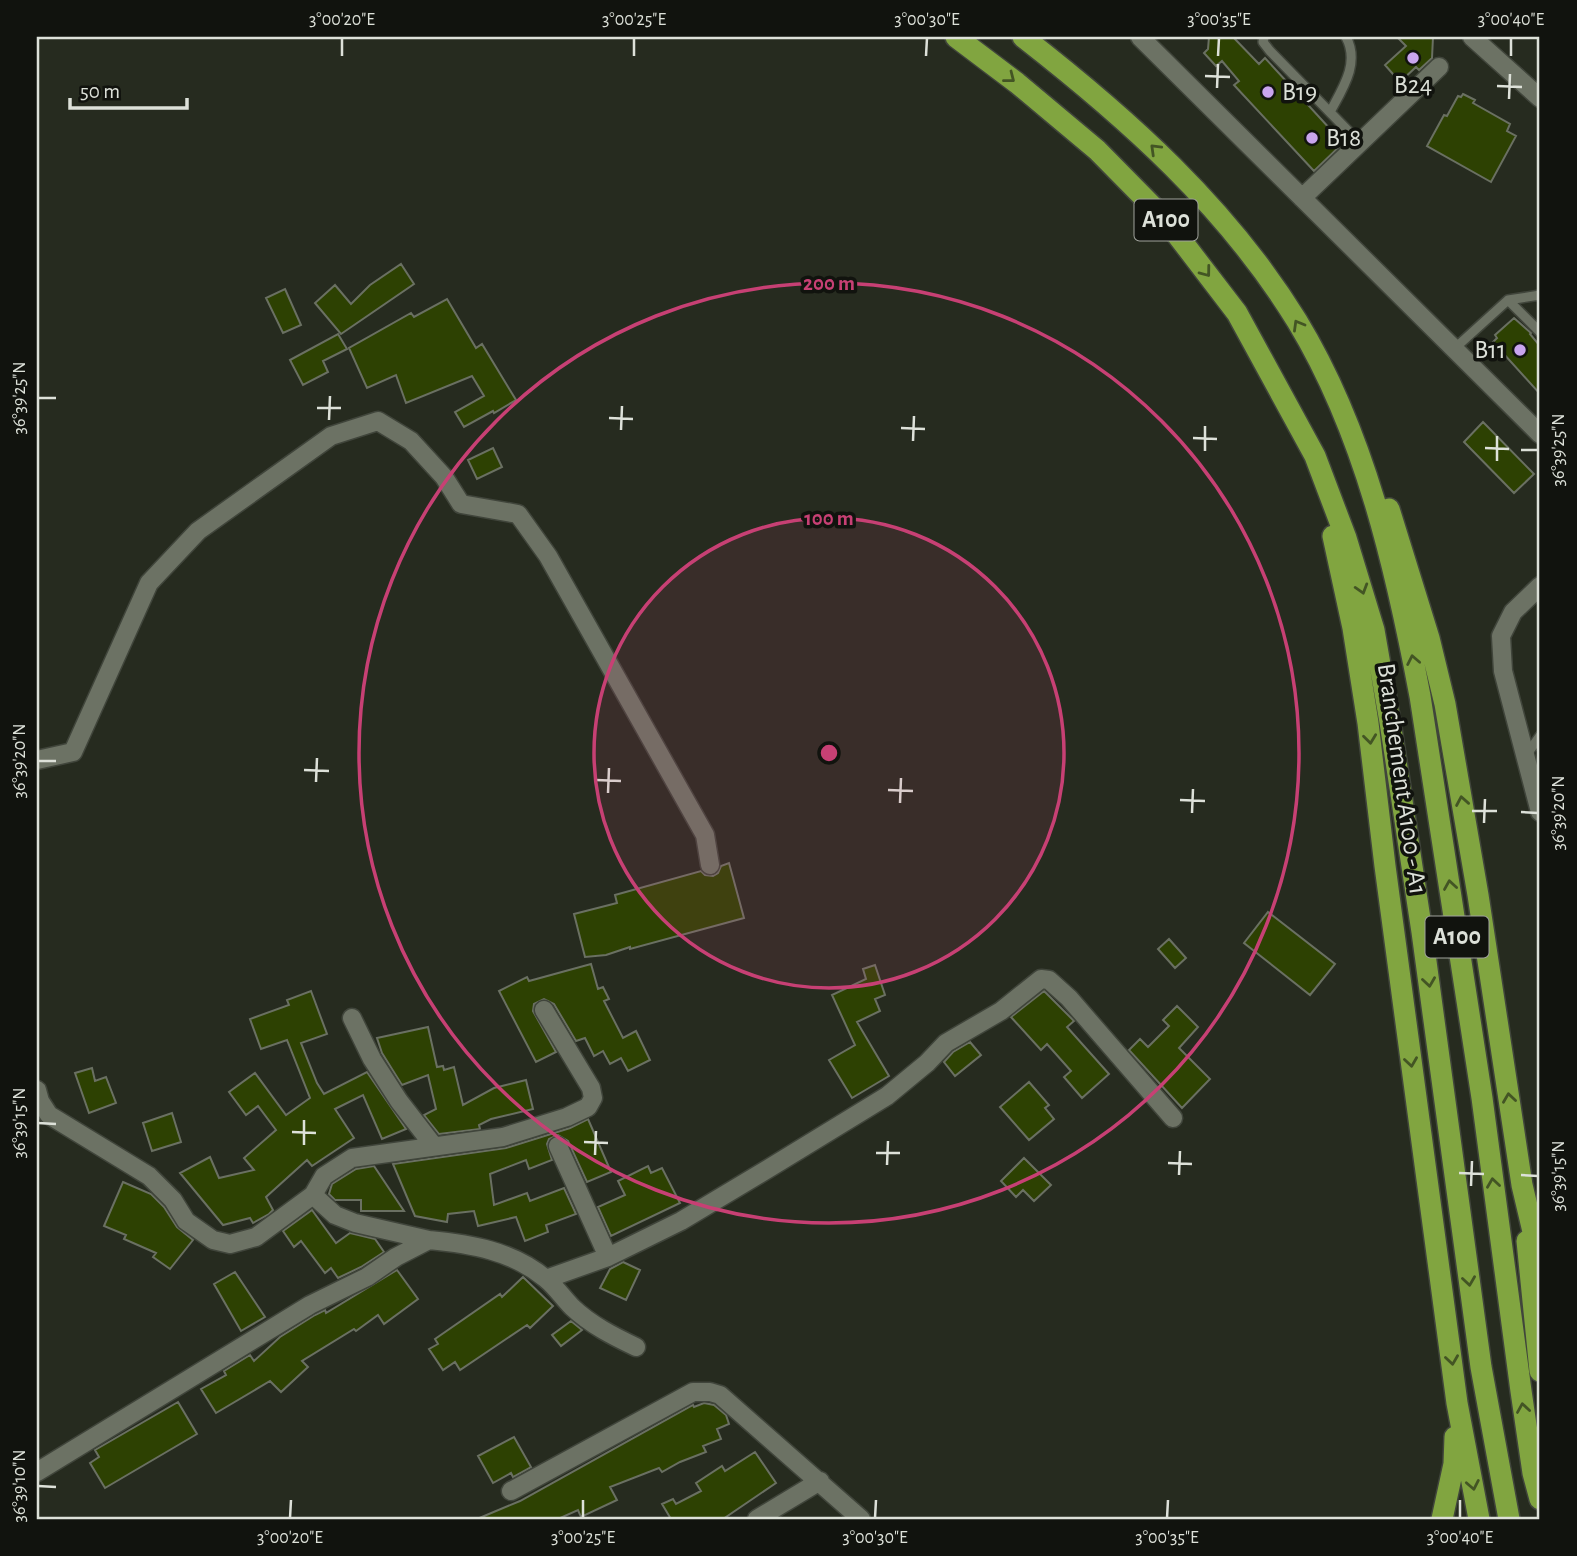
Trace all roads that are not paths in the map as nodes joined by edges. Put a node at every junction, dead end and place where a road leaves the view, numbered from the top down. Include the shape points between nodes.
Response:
1 (956, 37) edge
2 (1023, 37) edge
3 (1140, 37) edge
4 (1264, 37) edge
5 (1346, 37) edge
6 (1472, 37) edge
7 (1439, 67) dead end
8 (1540, 98) edge
9 (1331, 112) junction
10 (1360, 143) junction
11 (1302, 198) junction
12 (1540, 295) edge
13 (1508, 300) junction
14 (1540, 332) edge
15 (1454, 349) junction
16 (1331, 385) junction
17 (1540, 434) edge
18 (1315, 456) junction
19 (1540, 586) edge
20 (1540, 736) edge
21 (1525, 756) junction
22 (37, 760) edge
23 (1539, 802) edge
24 (710, 865) dead end
25 (544, 1010) dead end
26 (352, 1018) dead end
27 (37, 1090) edge
28 (1173, 1118) dead end
29 (433, 1145) junction
30 (558, 1146) dead end
31 (1522, 1185) junction
32 (313, 1195) junction
33 (429, 1240) junction
34 (608, 1257) junction
35 (1540, 1261) edge
36 (546, 1279) junction
37 (636, 1347) dead end
38 (1540, 1371) edge
39 (1457, 1404) junction
40 (37, 1472) edge
41 (820, 1482) junction
42 (511, 1491) dead end
43 (1540, 1499) edge
44 (757, 1519) edge
45 (861, 1519) edge
46 (1442, 1519) edge
47 (1479, 1519) edge
48 (1509, 1519) edge

1 -> 18 highway, A100 / A100 via 1097,150 1165,219 1237,313
16 -> 2 highway, A100 / A100 via 1297,321 1203,196 1129,125
3 - 11 street
4 - 9 lane via 1270,51
5 - 9 lane via 1353,56 1348,80
6 - 8 street
7 - 10 street
9 - 10 lane
10 - 11 street
11 - 15 street
12 - 13 lane
13 - 14 lane
13 - 15 lane
15 - 17 street
31 -> 16 highway via 1478,895 1429,638 1388,506
43 -> 16 highway, A100 / A100 via 1420,696 1374,503
18 -> 39 highway, Branchement A100 - A1 via 1353,628 1368,723
18 -> 48 highway, A100 / A100 via 1374,630 1422,932 1481,1367
19 - 21 street via 1513,612 1501,636 1503,671
20 - 21 lane
21 - 23 street
22 - 24 street via 73,752 149,583 198,531 331,436 378,421 411,441 461,504 518,514 548,556 705,835
25 - 29 street via 591,1088 593,1098 587,1107 503,1137
26 - 29 street via 372,1059
27 - 32 street via 49,1115 149,1176 186,1221 212,1240 230,1244 256,1237
28 - 34 street via 1069,998 1049,980 1041,979 1001,1011 946,1043 887,1096 681,1221
29 - 32 street via 352,1158 324,1175
30 - 34 street
31 - 35 highway
31 - 38 highway
32 - 33 street via 335,1215 355,1223
33 - 36 street via 469,1244 502,1254
33 - 40 street via 310,1305
34 - 36 street
36 - 37 street via 606,1333
39 - 46 highway via 1454,1464
39 -> 47 highway
41 - 42 street via 720,1395 693,1392
41 - 44 street
41 - 45 street

